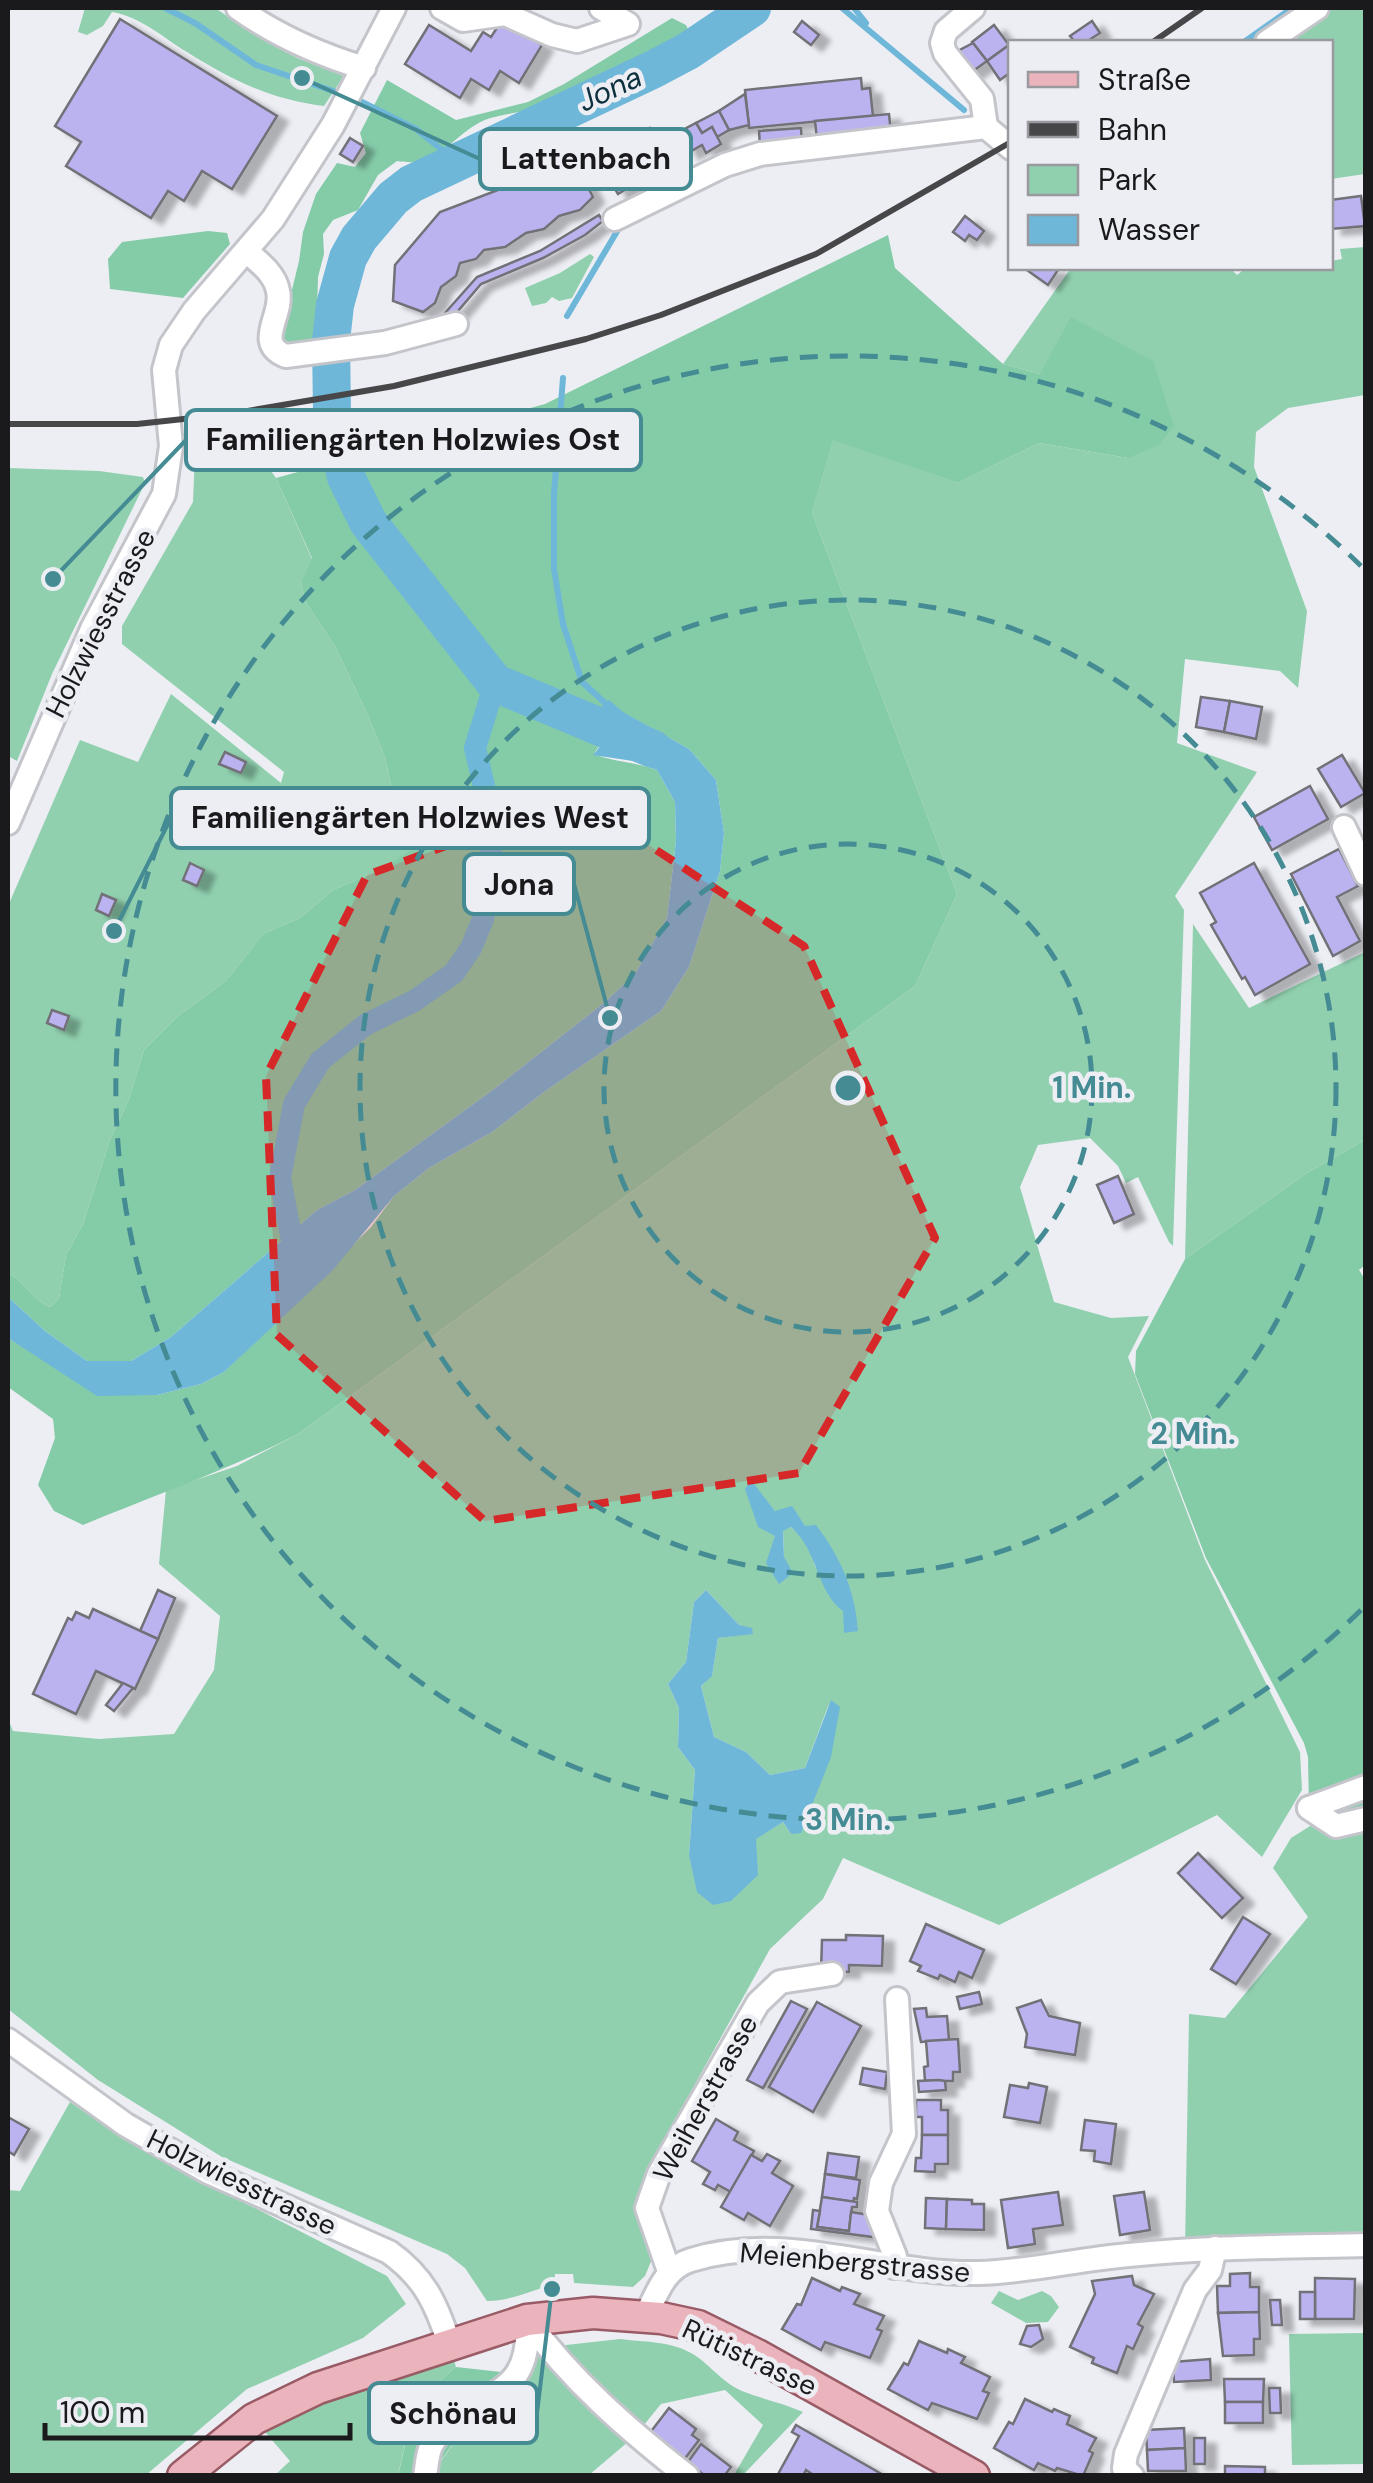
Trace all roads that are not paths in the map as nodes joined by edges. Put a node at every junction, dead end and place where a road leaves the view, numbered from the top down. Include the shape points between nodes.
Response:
1 (238, 8) edge
2 (394, 8) edge
3 (442, 8) edge
4 (601, 8) edge
5 (974, 8) edge
6 (1318, 8) edge
7 (634, 16) edge
8 (1270, 40) edge
9 (362, 70) junction
10 (986, 127) junction
11 (1008, 146) edge
12 (615, 219) dead end
13 (248, 252) junction
14 (456, 324) dead end
15 (8, 756) edge
16 (30, 766) junction
17 (8, 823) edge
18 (1344, 826) dead end
19 (1366, 874) edge
20 (1366, 1787) edge
21 (1366, 1819) edge
22 (832, 1974) dead end
23 (897, 1999) dead end
24 (8, 2040) edge
25 (1366, 2246) edge
26 (1215, 2248) junction
27 (894, 2268) junction
28 (668, 2271) junction
29 (645, 2316) junction
30 (528, 2320) junction
31 (449, 2343) junction
32 (184, 2476) edge
33 (425, 2476) edge
34 (687, 2476) edge
35 (974, 2476) edge
36 (1132, 2476) edge

1 - 9 street via 271,31
2 - 9 street, Holzwiesstrasse
3 - 7 street via 463,20 506,14 577,41
4 - 7 street
5 - 10 street via 946,30 942,43 982,99
6 - 8 street
9 - 13 street, Holzwiesstrasse
10 - 11 street
10 - 12 street via 760,154
13 - 14 street via 279,292 272,348 292,357 374,346
13 - 16 street, Holzwiesstrasse via 171,345 164,370 171,446 164,494 98,616
15 - 16 street
16 - 17 street, Holzwiesstrasse
18 - 19 street
20 - 21 street via 1309,1808 1336,1826
22 - 28 street, Weiherstrasse via 780,1982 758,2003 659,2174 647,2208
23 - 27 street via 904,2134 881,2183 878,2212
24 - 31 street, Holzwiesstrasse via 126,2125 208,2172 389,2252 428,2288
25 - 26 street, Meienbergstrasse
26 - 27 street, Meienbergstrasse via 980,2274
26 - 36 street via 1126,2454 1124,2468
27 - 28 street, Meienbergstrasse via 796,2251 732,2250
28 - 29 street
29 - 30 main road, Rütistrasse via 593,2312
29 - 35 main road, Rütistrasse via 698,2326
30 - 31 main road, Rütistrasse
30 - 33 street via 519,2374 452,2420 430,2446
30 - 34 street via 610,2414
31 - 32 main road, Rütistrasse via 318,2388 254,2419

